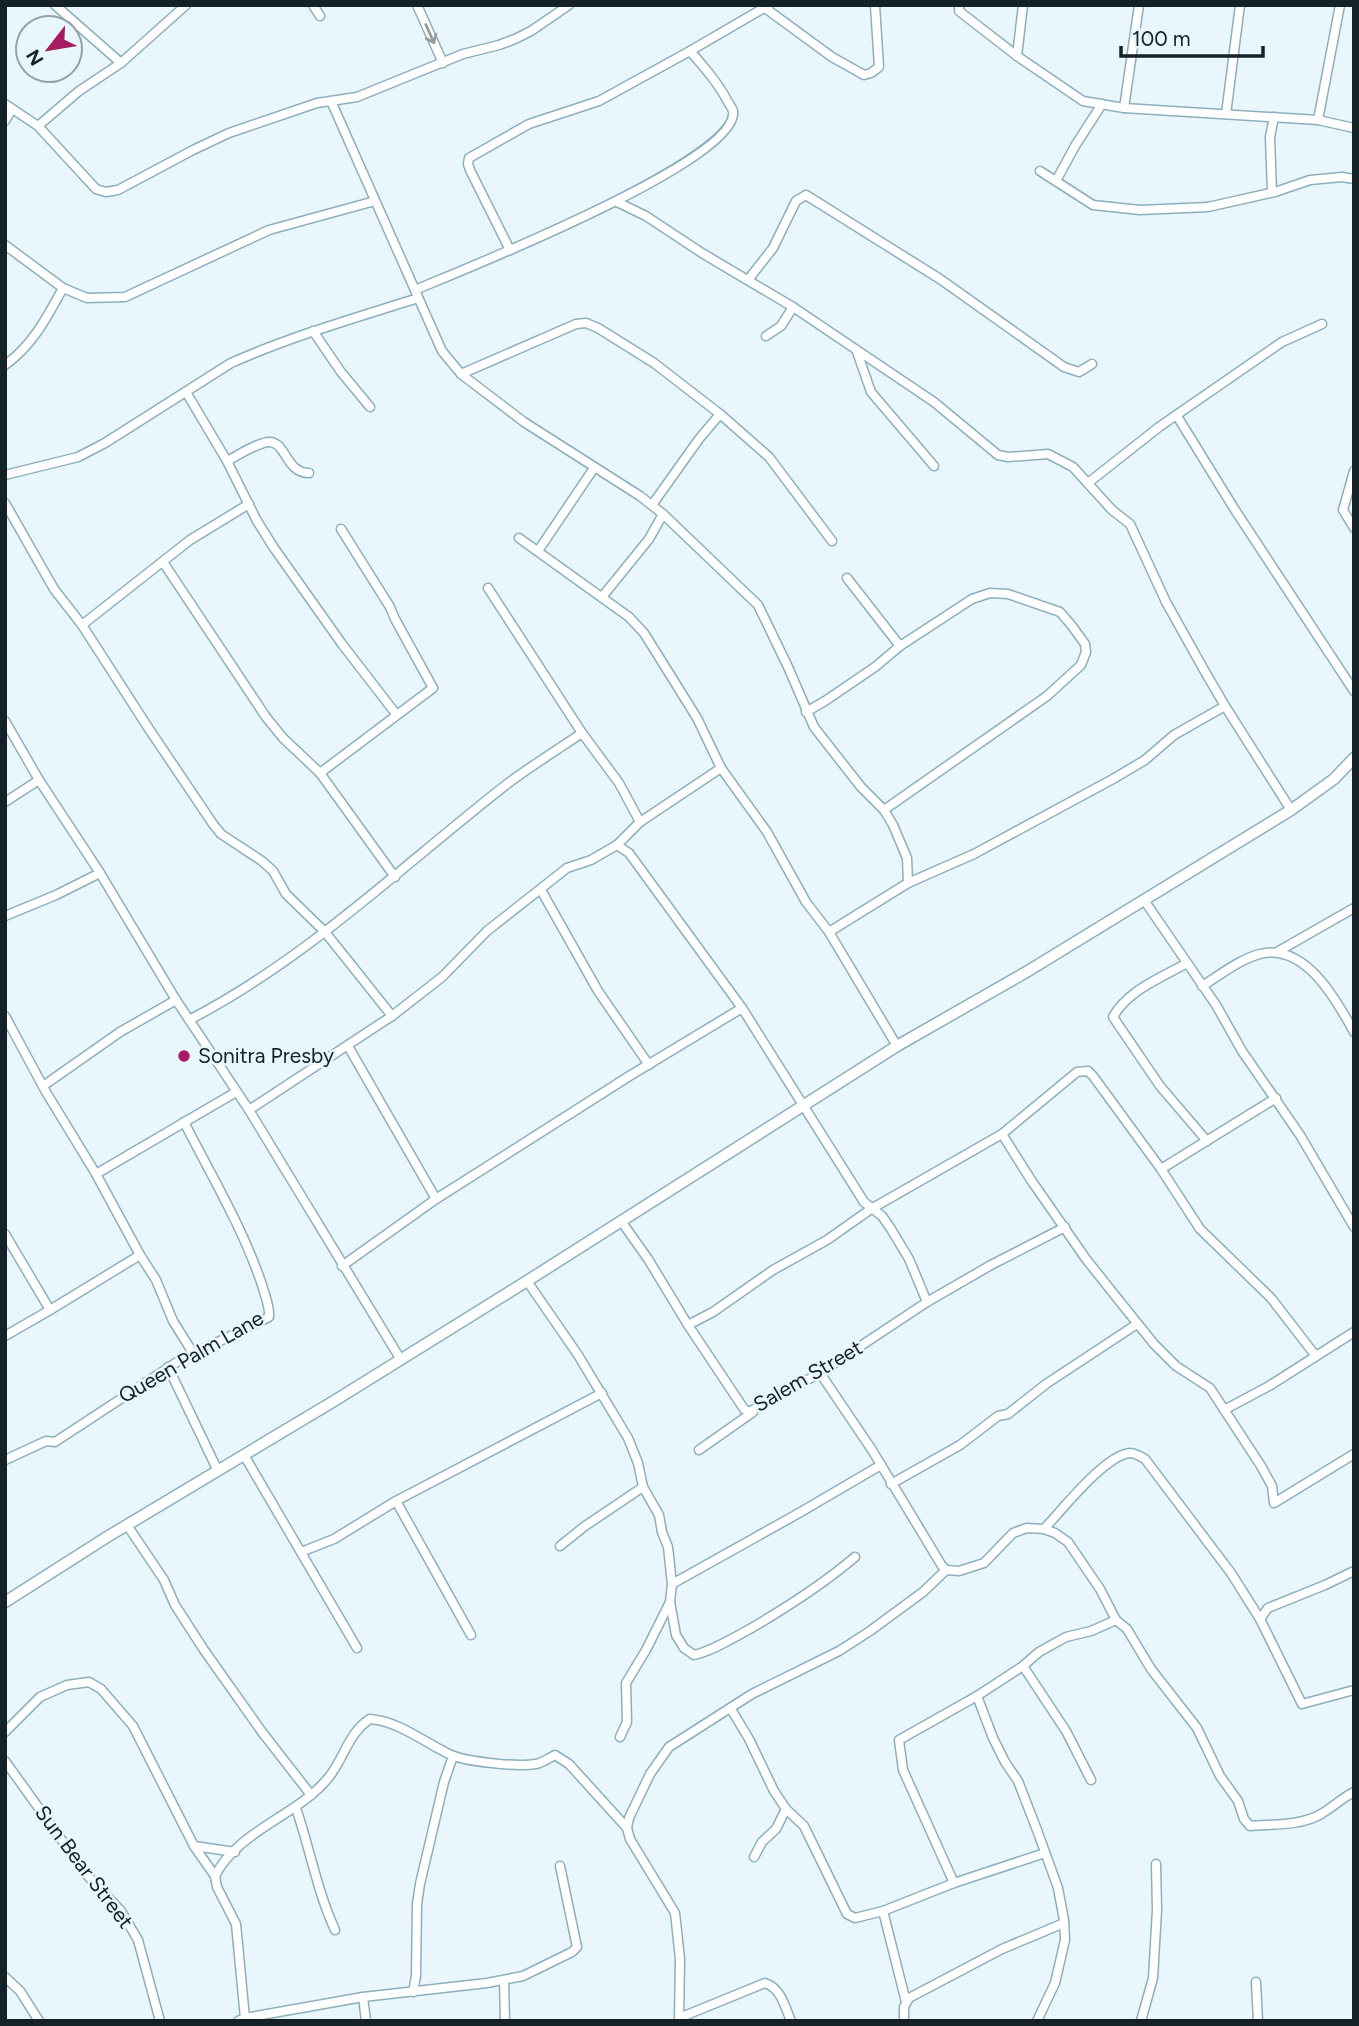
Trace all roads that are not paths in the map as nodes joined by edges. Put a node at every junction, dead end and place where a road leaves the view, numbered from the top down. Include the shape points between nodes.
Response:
1 (55, 5) edge
2 (186, 5) edge
3 (313, 5) edge
4 (417, 5) edge
5 (569, 5) edge
6 (875, 5) edge
7 (959, 5) edge
8 (1023, 5) edge
9 (1139, 5) edge
10 (1240, 5) edge
11 (1340, 5) edge
12 (767, 7) edge
13 (320, 16) dead end
14 (690, 51) junction
15 (1017, 56) junction
16 (121, 63) junction
17 (443, 64) junction
18 (331, 101) junction
19 (1102, 104) junction
20 (9, 107) edge
21 (1124, 108) junction
22 (1226, 114) junction
23 (1274, 117) junction
24 (1318, 120) junction
25 (5, 121) edge
26 (38, 127) junction
27 (1354, 128) edge
28 (1041, 171) dead end
29 (1354, 179) edge
30 (1056, 181) junction
31 (1272, 192) junction
32 (376, 201) junction
33 (617, 202) junction
34 (5, 246) edge
35 (510, 250) junction
36 (748, 279) junction
37 (63, 288) junction
38 (417, 294) junction
39 (793, 307) junction
40 (1322, 324) dead end
41 (313, 331) junction
42 (766, 336) dead end
43 (857, 352) junction
44 (1092, 363) dead end
45 (5, 365) edge
46 (461, 374) junction
47 (186, 392) junction
48 (370, 407) dead end
49 (720, 414) junction
50 (1177, 416) junction
51 (227, 461) junction
52 (934, 466) dead end
53 (594, 468) junction
54 (1354, 471) edge
55 (309, 474) dead end
56 (5, 475) edge
57 (1088, 483) junction
58 (5, 503) edge
59 (249, 504) junction
60 (652, 506) junction
61 (663, 514) junction
62 (1354, 528) edge
63 (341, 529) dead end
64 (519, 538) dead end
65 (832, 541) dead end
66 (538, 551) junction
67 (163, 562) junction
68 (847, 578) dead end
69 (488, 588) dead end
70 (602, 597) junction
71 (82, 625) junction
72 (900, 646) junction
73 (1354, 691) edge
74 (1224, 706) junction
75 (806, 712) junction
76 (396, 714) junction
77 (5, 721) edge
78 (582, 733) junction
79 (1354, 758) edge
80 (721, 768) junction
81 (320, 773) junction
82 (39, 780) junction
83 (5, 802) edge
84 (884, 810) junction
85 (1291, 810) junction
86 (640, 822) junction
87 (617, 845) junction
88 (100, 873) junction
89 (395, 877) junction
90 (908, 883) junction
91 (541, 890) junction
92 (1144, 900) junction
93 (1354, 908) edge
94 (5, 916) edge
95 (325, 932) junction
96 (829, 932) junction
97 (1277, 952) junction
98 (1187, 964) junction
99 (1202, 986) junction
100 (176, 1000) junction
101 (742, 1008) junction
102 (5, 1016) edge
103 (392, 1016) junction
104 (190, 1020) junction
105 (1354, 1031) edge
106 (348, 1046) junction
107 (897, 1046) junction
108 (649, 1065) junction
109 (43, 1086) junction
110 (236, 1092) junction
111 (1276, 1098) junction
112 (803, 1105) junction
113 (249, 1111) junction
114 (184, 1122) junction
115 (1002, 1134) junction
116 (1207, 1141) junction
117 (1161, 1170) junction
118 (96, 1174) junction
119 (436, 1199) junction
120 (871, 1209) junction
121 (621, 1222) junction
122 (1065, 1227) junction
123 (1354, 1227) edge
124 (5, 1234) edge
125 (140, 1255) junction
126 (342, 1266) junction
127 (527, 1281) junction
128 (927, 1303) junction
129 (50, 1310) junction
130 (1137, 1324) junction
131 (688, 1325) junction
132 (1354, 1332) edge
133 (5, 1336) edge
134 (193, 1353) junction
135 (1315, 1355) junction
136 (401, 1360) junction
137 (167, 1367) junction
138 (820, 1373) junction
139 (603, 1393) junction
140 (756, 1410) junction
141 (1224, 1410) junction
142 (5, 1448) edge
143 (699, 1450) dead end
144 (1354, 1454) edge
145 (244, 1455) junction
146 (8, 1458) edge
147 (880, 1465) junction
148 (218, 1471) junction
149 (891, 1484) junction
150 (643, 1487) junction
151 (396, 1501) junction
152 (127, 1525) junction
153 (1044, 1529) junction
154 (560, 1546) dead end
155 (301, 1552) junction
156 (855, 1557) dead end
157 (946, 1570) junction
158 (1354, 1571) edge
159 (672, 1584) junction
160 (5, 1602) edge
161 (670, 1602) junction
162 (1260, 1619) junction
163 (1116, 1620) junction
164 (471, 1635) dead end
165 (357, 1648) dead end
166 (1023, 1667) junction
167 (1354, 1690) edge
168 (977, 1696) junction
169 (731, 1709) junction
170 (5, 1732) edge
171 (620, 1737) dead end
172 (453, 1756) junction
173 (5, 1761) edge
174 (1091, 1780) dead end
175 (1354, 1792) edge
176 (311, 1795) junction
177 (296, 1808) junction
178 (786, 1809) junction
179 (627, 1828) junction
180 (194, 1846) junction
181 (235, 1852) junction
182 (1045, 1853) junction
183 (754, 1857) dead end
184 (1156, 1864) dead end
185 (561, 1866) dead end
186 (215, 1876) junction
187 (954, 1883) junction
188 (883, 1911) junction
189 (1064, 1923) junction
190 (335, 1930) dead end
191 (5, 1977) edge
192 (503, 1980) junction
193 (1256, 1982) dead end
194 (413, 1992) junction
195 (363, 1997) junction
196 (906, 2002) junction
197 (242, 2019) edge
198 (679, 2020) edge
199 (39, 2021) edge
200 (160, 2021) edge
201 (366, 2021) edge
202 (505, 2021) edge
203 (791, 2021) edge
204 (904, 2021) edge
205 (1037, 2021) edge
206 (1142, 2021) edge
207 (1258, 2021) edge

1 - 16 street
2 - 16 street
3 - 13 street
4 -> 17 street
5 - 17 street via 516,39
6 - 12 street via 878,67 864,75 832,57
7 - 15 street via 959,11
8 - 15 street
9 - 21 street
10 - 22 street
11 - 24 street
12 - 14 street
14 - 33 street via 718,83 733,112 731,124 694,156
14 - 35 street via 598,101 528,124 470,158 470,170
15 - 19 street via 1083,102
16 - 26 street
17 - 18 street via 357,97
18 - 26 street via 229,133 106,192 87,181
18 - 32 street
19 - 21 street
19 - 30 street
20 - 25 street
20 - 26 street
21 - 22 street
22 - 23 street
23 - 24 street
23 - 31 street
24 - 27 street
28 - 30 street
29 - 31 street via 1310,180
30 - 31 street via 1093,205 1140,210 1208,207
32 - 37 street via 269,230 125,297 87,298
32 - 38 street
33 - 35 street
33 - 36 street
34 - 37 street
35 - 38 street
36 - 39 street
36 - 44 street via 773,248 796,201 806,195 940,279 1064,367 1079,372
37 - 45 street via 37,335
38 - 41 street
38 - 46 street via 442,351
39 - 42 street via 781,326
39 - 43 street
40 - 50 street via 1282,342
41 - 47 street via 231,363
41 - 48 street
43 - 52 street via 871,392
43 - 57 street via 934,402 998,455 1048,454 1073,467
46 - 49 street via 586,323 654,363
46 - 53 street
47 - 51 street
47 - 56 street via 78,457
49 - 60 street
49 - 65 street via 769,457
50 - 57 street
50 - 73 street
51 - 55 street via 271,441 295,470
51 - 59 street
53 - 60 street
53 - 66 street
54 - 62 street via 1343,510
57 - 74 street via 1130,524
58 - 71 street via 54,589
59 - 67 street
59 - 76 street via 307,596
60 - 61 street
61 - 70 street via 649,539
61 - 75 street via 758,605
63 - 76 street via 433,688
64 - 66 street
66 - 70 street
67 - 71 street
67 - 81 street via 267,717
68 - 72 street
69 - 78 street
70 - 80 street via 644,633
71 - 95 street via 221,834 273,871 286,894
72 - 75 street
72 - 84 street via 972,598 990,593 1008,594 1060,612 1086,652 1081,666 1047,696
74 - 85 street
74 - 90 street via 1113,779 974,854
75 - 84 street via 827,747
76 - 81 street
77 - 82 street
78 - 86 street via 619,783
78 - 89 street via 509,783
79 - 85 street
80 - 86 street
80 - 96 street
81 - 89 street
82 - 83 street
82 - 88 street
84 - 90 street via 907,858
85 - 92 street
86 - 87 street
87 - 91 street via 567,869
87 - 101 street via 629,853
88 - 94 street
88 - 100 street
89 - 95 street
90 - 96 street
91 - 103 street via 487,930 442,977
91 - 108 street via 598,991
92 - 98 street
92 - 107 street
93 - 97 street
95 - 103 street
95 - 104 street via 257,981
96 - 107 street
97 - 99 street via 1258,955
97 - 105 street via 1304,965 1321,980
98 - 99 street
98 - 116 street via 1135,992 1114,1017 1160,1086
99 - 111 street
100 - 104 street
100 - 109 street via 120,1031
101 - 108 street
101 - 112 street
102 - 109 street
103 - 106 street
104 - 110 street
106 - 113 street
106 - 119 street
107 - 112 street
108 - 119 street
109 - 118 street
110 - 113 street
110 - 114 street
111 - 116 street
111 - 123 street
112 - 120 street via 850,1184
112 - 121 street
113 - 126 street
114 - 118 street
114 - 134 street, Queen Palm Lane via 238,1227 270,1309 269,1317
115 - 117 street via 1077,1072 1088,1071
115 - 120 street
115 - 122 street
116 - 117 street
117 - 135 street via 1200,1229 1271,1298
118 - 125 street
119 - 126 street
120 - 128 street via 882,1216 900,1243
120 - 131 street
121 - 127 street
121 - 131 street, Salem Street
122 - 128 street, Salem Street
122 - 130 street
124 - 129 street
125 - 129 street
125 - 134 street
126 - 136 street
127 - 136 street
127 - 139 street
128 - 138 street, Salem Street
129 - 133 street
130 - 141 street via 1176,1366 1210,1388
130 - 149 street via 960,1446
131 - 140 street, Salem Street via 744,1409
132 - 135 street
134 - 137 street, Queen Palm Lane
135 - 141 street
136 - 145 street
137 - 146 street, Queen Palm Lane via 55,1442 46,1441
137 - 148 street
138 - 140 street, Salem Street
138 - 147 street
139 - 150 street via 628,1438
139 - 151 street
140 - 143 street
141 - 144 street via 1272,1486 1274,1503
142 - 146 street
145 - 148 street
145 - 155 street
147 - 149 street
147 - 159 street
148 - 152 street
149 - 157 street
150 - 154 street
150 - 159 street via 659,1515
151 - 155 street via 334,1539
151 - 164 street
152 - 160 street
152 - 176 street via 204,1650
153 - 157 street via 1013,1533 984,1563
153 - 162 street via 1093,1476 1121,1456 1137,1454 1231,1573
153 - 163 street via 1068,1542
155 - 165 street
156 - 161 street via 801,1599 700,1654 684,1648 676,1635
157 - 169 street via 870,1631
158 - 162 street via 1268,1608
159 - 161 street
161 - 171 street via 626,1683 627,1722
162 - 167 street via 1302,1704
163 - 166 street via 1066,1637
163 - 175 street via 1197,1728 1246,1824 1299,1822
166 - 168 street
166 - 174 street via 1066,1731
168 - 182 street via 993,1738 1018,1781
168 - 187 street via 899,1740 903,1770
169 - 178 street
169 - 179 street via 669,1746 650,1774
170 - 180 street via 40,1697 67,1685 89,1682 101,1689 133,1726
172 - 176 street via 409,1733 370,1720 356,1731 329,1777
172 - 179 street via 509,1765 537,1764 555,1755 569,1764
172 - 194 street via 420,1884
173 - 200 street, Sun Bear Street via 86,1874 121,1911 138,1940
176 - 177 street
177 - 181 street
177 - 190 street
178 - 183 street
178 - 188 street via 804,1826 847,1914 855,1918
179 - 198 street via 629,1839 676,1913
180 - 181 street
180 - 186 street
181 - 186 street
182 - 187 street
182 - 189 street
184 - 206 street via 1153,1978
185 - 192 street via 577,1947 523,1976
186 - 197 street via 236,1924
187 - 188 street
188 - 196 street
189 - 196 street via 1002,1949
189 - 205 street via 1065,1940 1055,1983
191 - 199 street
192 - 194 street
192 - 202 street
193 - 207 street
194 - 195 street
195 - 197 street
195 - 201 street
196 - 204 street
198 - 203 street via 765,1983 779,1993

